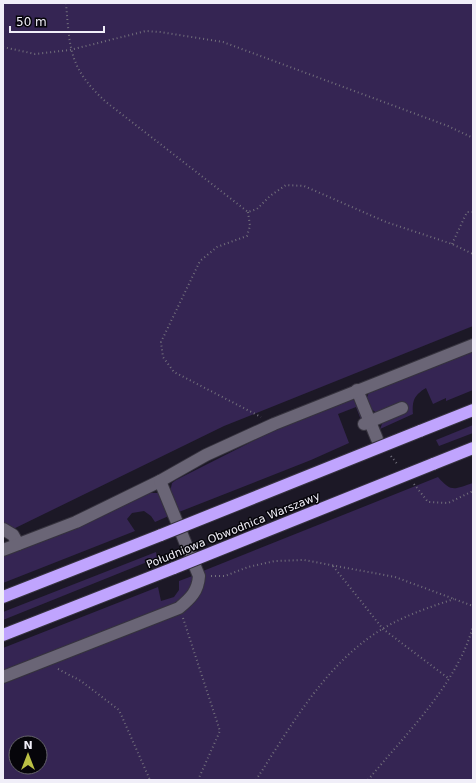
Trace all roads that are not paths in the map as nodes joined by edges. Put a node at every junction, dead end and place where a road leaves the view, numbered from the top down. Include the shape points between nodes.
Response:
1 (473, 345) edge
2 (357, 390) junction
3 (402, 408) dead end
4 (473, 410) edge
5 (366, 423) junction
6 (377, 439) dead end
7 (473, 448) edge
8 (160, 481) junction
9 (3, 529) edge
10 (18, 544) junction
11 (3, 550) edge
12 (3, 597) edge
13 (3, 635) edge
14 (3, 678) edge

1 - 2 street
2 - 5 street
2 - 8 street via 206,455
3 - 5 street
4 - 12 highway, Południowa Obwodnica Warszawy, bridge
5 - 6 street
7 - 13 highway, Południowa Obwodnica Warszawy, bridge
8 - 10 street via 76,522
8 - 14 street via 199,576 196,591 179,608
9 - 10 street via 13,535
10 - 11 street

